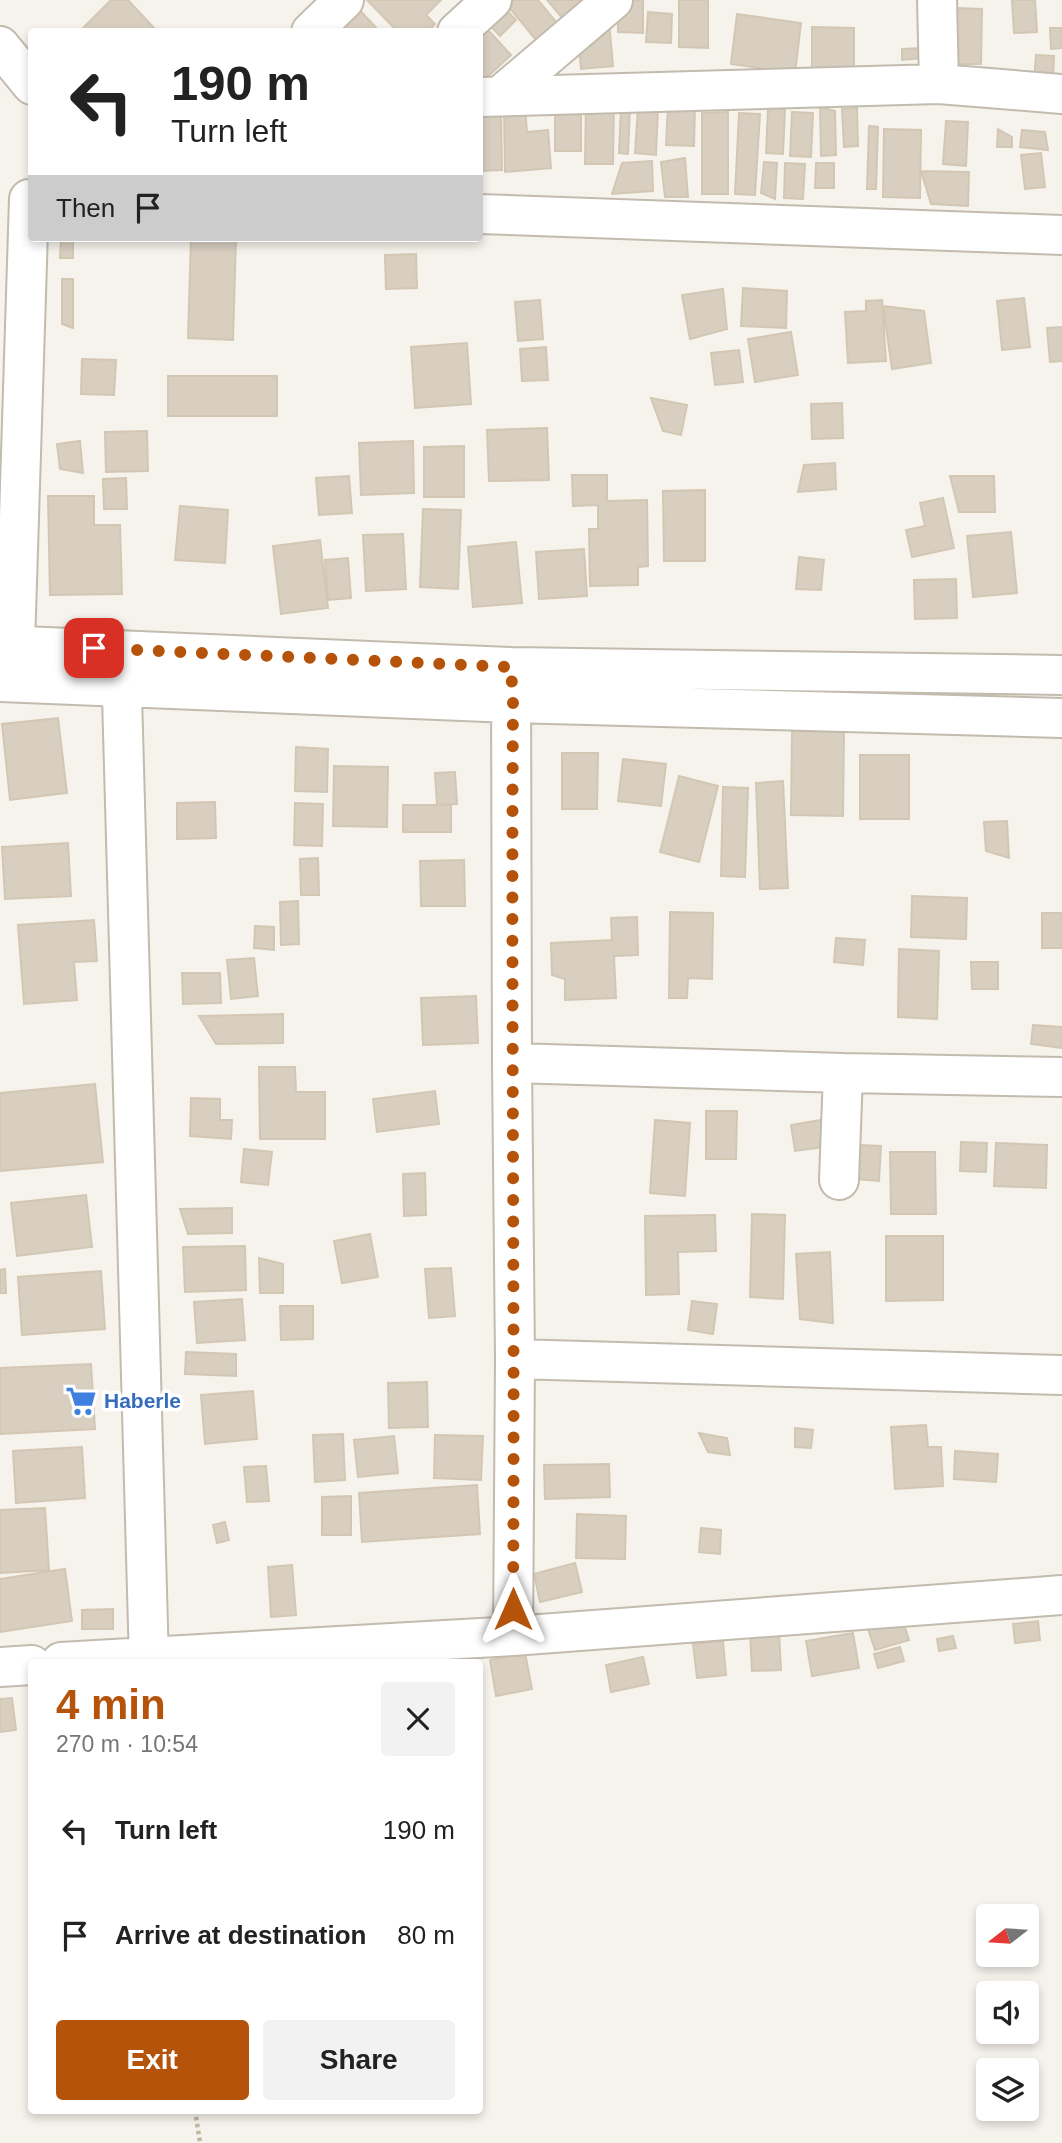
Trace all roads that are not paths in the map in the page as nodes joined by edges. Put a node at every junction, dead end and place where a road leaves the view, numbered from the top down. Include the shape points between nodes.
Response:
1 (344, 0) edge
2 (492, 0) edge
3 (613, 0) edge
4 (937, 0) edge
5 (315, 28) edge
6 (461, 28) edge
7 (0, 46) edge
8 (28, 80) edge
9 (939, 84) junction
10 (1062, 94) edge
11 (490, 96) edge
12 (20, 199) edge
13 (483, 214) edge
14 (1062, 235) edge
15 (7, 645) edge
16 (121, 667) junction
17 (1062, 675) edge
18 (8, 682) edge
19 (512, 685) junction
20 (1062, 719) edge
21 (512, 1063) junction
22 (843, 1073) junction
23 (1062, 1077) edge
24 (839, 1180) dead end
25 (514, 1360) junction
26 (1062, 1375) edge
27 (1062, 1595) edge
28 (513, 1636) junction
29 (149, 1659) edge
30 (28, 1665) edge
31 (0, 1667) edge

1 - 5 street
2 - 6 street
3 - 11 street
4 - 9 street
7 - 8 street
9 - 10 street
9 - 11 street
12 - 15 street
13 - 14 street
15 - 16 street
15 - 18 street
16 - 18 street
16 - 19 street
16 - 29 street
17 - 19 street
19 - 20 street
19 - 21 street
21 - 22 street
21 - 25 street
22 - 23 street
22 - 24 street
25 - 26 street
25 - 28 street
27 - 28 street
28 - 29 street
30 - 31 street

